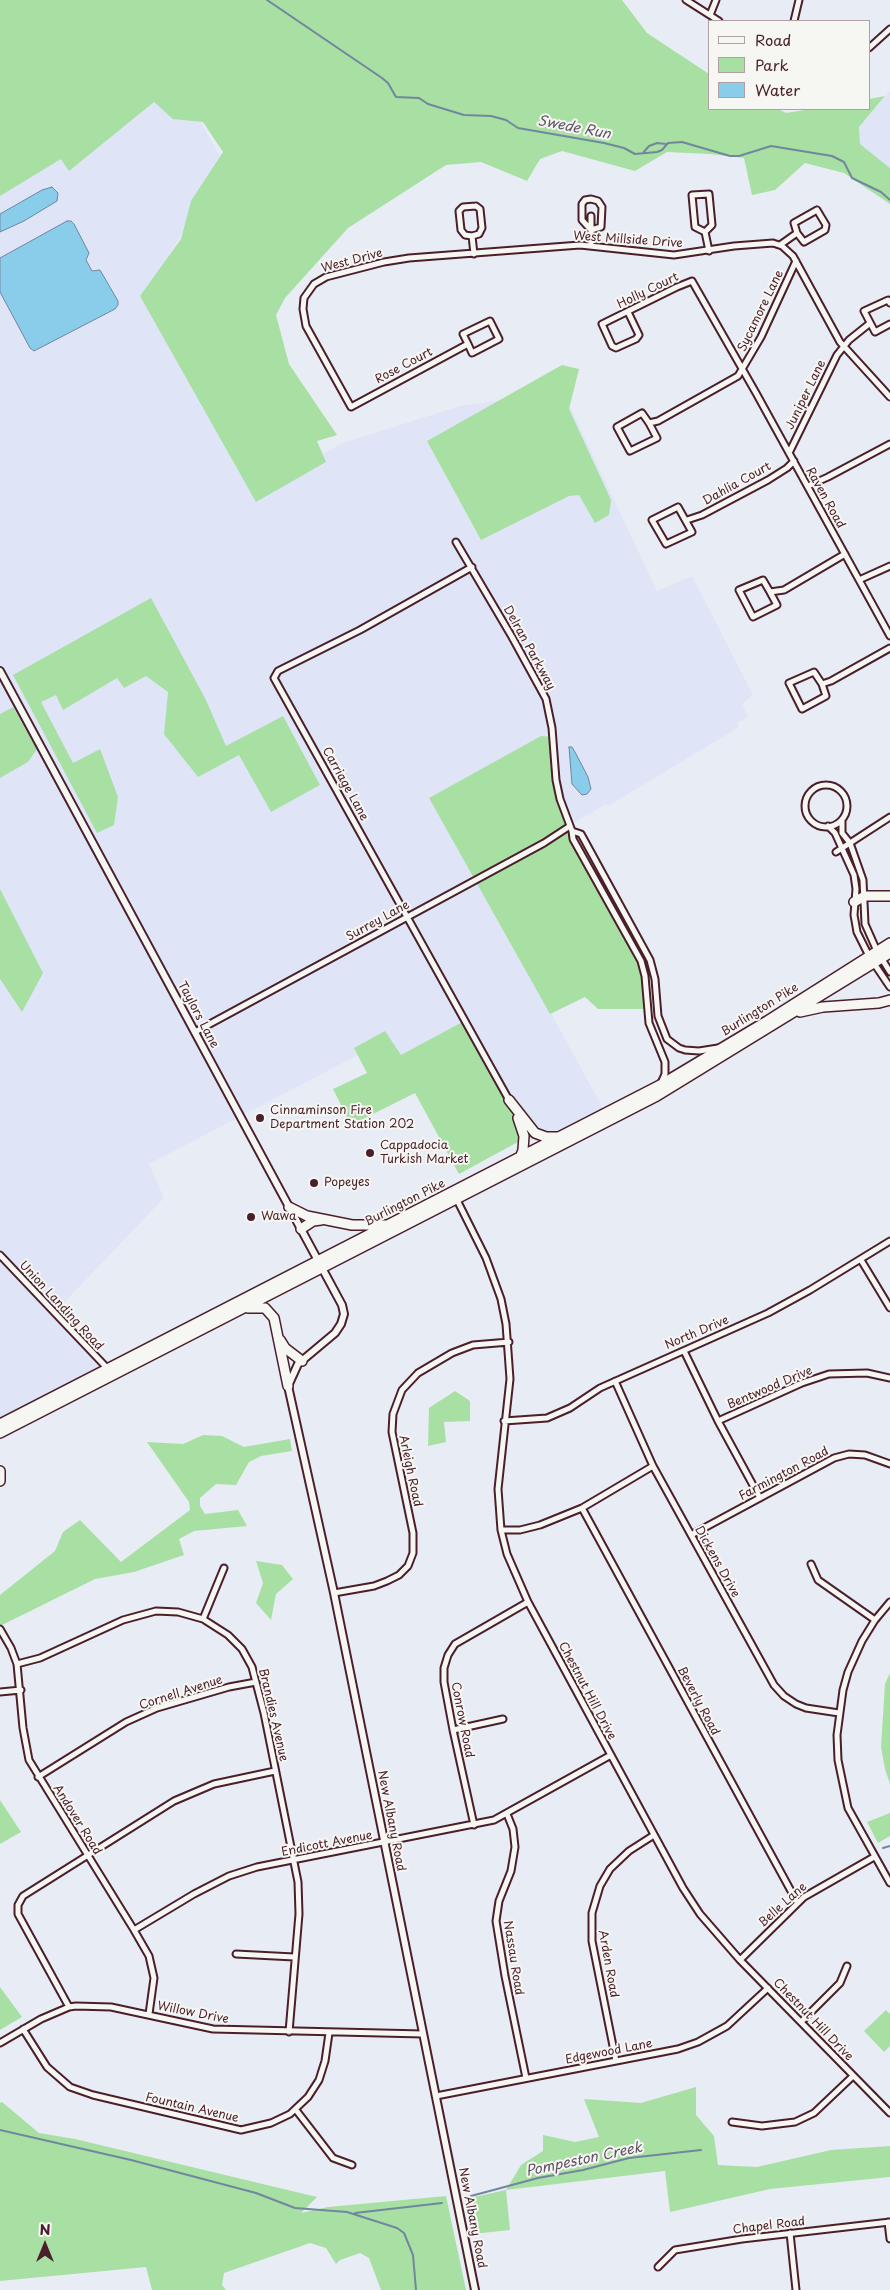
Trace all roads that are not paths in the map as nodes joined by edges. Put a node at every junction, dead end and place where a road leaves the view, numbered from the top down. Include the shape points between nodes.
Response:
1 (686, 0) edge
2 (716, 0) edge
3 (799, 0) edge
4 (710, 15) junction
5 (718, 20) edge
6 (794, 20) edge
7 (890, 28) edge
8 (870, 47) edge
9 (591, 216) dead end
10 (591, 230) junction
11 (705, 232) junction
12 (797, 233) junction
13 (472, 236) junction
14 (780, 245) junction
15 (591, 246) junction
16 (709, 250) junction
17 (474, 254) junction
18 (796, 261) junction
19 (890, 303) edge
20 (628, 312) junction
21 (869, 324) junction
22 (890, 324) edge
23 (468, 344) junction
24 (843, 346) junction
25 (743, 370) junction
26 (890, 397) edge
27 (351, 407) joint
28 (649, 423) junction
29 (890, 444) edge
30 (789, 453) junction
31 (794, 461) junction
32 (808, 486) junction
33 (687, 520) junction
34 (456, 542) dead end
35 (845, 554) junction
36 (890, 566) edge
37 (472, 567) junction
38 (859, 580) junction
39 (770, 592) junction
40 (890, 636) edge
41 (890, 648) edge
42 (0, 671) edge
43 (822, 684) junction
44 (890, 816) edge
45 (842, 821) junction
46 (828, 826) junction
47 (571, 828) junction
48 (850, 843) junction
49 (843, 847) junction
50 (836, 852) dead end
51 (865, 896) junction
52 (890, 896) edge
53 (854, 902) junction
54 (406, 917) junction
55 (890, 943) edge
56 (878, 956) edge
57 (890, 972) edge
58 (890, 987) edge
59 (890, 1000) edge
60 (795, 1013) junction
61 (195, 1032) junction
62 (727, 1045) junction
63 (660, 1085) junction
64 (510, 1100) junction
65 (564, 1136) junction
66 (520, 1158) junction
67 (457, 1200) junction
68 (289, 1207) junction
69 (324, 1219) junction
70 (391, 1225) junction
71 (301, 1229) junction
72 (890, 1241) edge
73 (0, 1255) edge
74 (861, 1260) junction
75 (320, 1265) junction
76 (245, 1308) junction
77 (890, 1308) edge
78 (279, 1337) junction
79 (509, 1342) junction
80 (684, 1351) junction
81 (302, 1361) junction
82 (108, 1370) junction
83 (890, 1378) edge
84 (615, 1381) junction
85 (288, 1386) junction
86 (504, 1420) junction
87 (718, 1421) junction
88 (1, 1423) edge
89 (0, 1433) edge
90 (890, 1464) edge
91 (653, 1466) junction
92 (0, 1471) edge
93 (0, 1481) edge
94 (760, 1498) junction
95 (582, 1508) junction
96 (501, 1530) junction
97 (691, 1535) junction
98 (811, 1564) dead end
99 (224, 1568) dead end
100 (334, 1593) junction
101 (528, 1602) junction
102 (890, 1602) edge
103 (203, 1618) junction
104 (875, 1620) junction
105 (0, 1629) edge
106 (17, 1664) junction
107 (256, 1682) junction
108 (21, 1690) junction
109 (0, 1692) edge
110 (839, 1713) junction
111 (503, 1719) dead end
112 (453, 1730) junction
113 (611, 1756) junction
114 (275, 1771) junction
115 (38, 1777) junction
116 (507, 1814) junction
117 (474, 1825) junction
118 (654, 1835) junction
119 (384, 1842) junction
120 (87, 1855) junction
121 (874, 1857) junction
122 (294, 1861) junction
123 (890, 1883) edge
124 (797, 1902) junction
125 (134, 1930) junction
126 (236, 1954) dead end
127 (294, 1957) junction
128 (740, 1960) junction
129 (847, 1966) dead end
130 (768, 1988) junction
131 (69, 2007) junction
132 (149, 2014) junction
133 (801, 2022) junction
134 (23, 2029) junction
135 (289, 2032) junction
136 (329, 2033) junction
137 (423, 2034) junction
138 (0, 2043) edge
139 (616, 2061) junction
140 (853, 2076) junction
141 (526, 2078) junction
142 (436, 2096) junction
143 (296, 2110) junction
144 (890, 2112) edge
145 (732, 2122) dead end
146 (352, 2165) dead end
147 (889, 2222) edge
148 (790, 2234) junction
149 (890, 2239) edge
150 (658, 2267) dead end
151 (475, 2290) edge
152 (796, 2290) edge

1 - 4 street
2 - 4 street
3 - 6 street
4 - 5 street
7 - 8 street
9 - 10 street
10 - 10 street via 582,220 582,204 591,199 602,207 601,226
10 - 15 street
11 - 11 street via 712,225 709,194 692,195 695,227
11 - 16 street
12 - 12 street via 794,223 817,210 826,225 825,230 804,242
12 - 14 street
13 - 13 street via 461,230 459,211 463,207 476,206 480,209 482,228 479,234
13 - 17 street
14 - 16 street, West Millside Drive via 762,243
14 - 18 street
15 - 16 street, West Millside Drive via 668,255
15 - 17 street, West Millside Drive
17 - 27 street, West Drive via 384,262 326,277 310,288 303,304 306,326
18 - 24 street
18 - 25 street, Sycamore Lane
19 - 21 street via 888,300 864,311
20 - 20 street, Holly Court via 602,324 612,346 622,347 639,335
20 - 25 street, Holly Court via 692,281
21 - 22 street via 875,332
21 - 24 street
23 - 23 street via 463,334 490,321 499,339 472,353
23 - 27 street, Rose Court
24 - 26 street
24 - 30 street, Juniper Lane
25 - 28 street via 735,378
25 - 30 street, Raven Road
28 - 28 street via 642,413 617,427 630,451 657,438
29 - 32 street
30 - 31 street, Raven Road
31 - 32 street, Raven Road
31 - 33 street, Dahlia Court via 768,480
32 - 35 street, Raven Road
33 - 33 street via 678,507 652,520 666,544 692,532
34 - 37 street, Delran Parkway
35 - 38 street, Raven Road
35 - 39 street via 784,590
36 - 38 street
37 - 47 street, Delran Parkway via 546,699 556,780
37 - 54 street, Carriage Lane via 274,676
38 - 40 street, Raven Road
39 - 39 street via 763,580 739,590 753,617 777,605
41 - 43 street
42 - 61 street, Taylors Lane
43 - 43 street via 814,672 789,683 802,709 826,696
44 - 48 street
45 - 46 street
45 - 46 street via 846,808 843,794 836,788 817,787 806,796 806,812 812,822
45 - 48 street via 842,832
46 - 49 street
47 - 54 street, Surrey Lane
47 - 62 street, Delran Parkway via 581,834 650,960 658,1016 667,1039 678,1048 693,1051
47 - 63 street, Delran Parkway via 573,839 641,961 649,1023 665,1062 665,1074
48 - 49 street
48 - 51 street via 860,869
49 - 50 street
49 - 53 street via 855,879
51 - 52 highway
51 - 53 highway
51 - 56 street via 865,924
53 - 56 street via 856,928
54 - 61 street, Surrey Lane
54 - 64 street, Carriage Lane
55 - 56 highway, Burlington Pike
56 - 57 street
56 - 58 street
56 - 60 highway, Burlington Pike
56 - 62 highway, Burlington Pike
59 - 60 highway
60 - 67 highway, Burlington Pike via 657,1096
61 - 68 street, Taylors Lane
62 - 63 highway, Burlington Pike
63 - 65 highway, Burlington Pike
64 - 65 highway via 536,1134 550,1138
64 - 66 highway via 524,1133
65 - 66 highway, Burlington Pike
66 - 70 highway, Burlington Pike
67 - 75 highway, Burlington Pike
67 - 79 street, Chestnut Hill Drive via 486,1258 501,1299
68 - 69 highway via 307,1216
68 - 71 street, Taylors Lane
69 - 70 highway via 356,1225
69 - 71 highway via 313,1221
70 - 75 highway, Burlington Pike
71 - 75 street, Taylors Lane
72 - 74 street, North Drive
73 - 82 street, Union Landing Road
74 - 77 street
74 - 80 street, North Drive via 768,1313
75 - 76 highway, Burlington Pike
75 - 81 street, Taylors Lane via 344,1314 335,1333
75 - 82 highway, Burlington Pike
76 - 78 highway via 265,1308 271,1312
76 - 89 highway, Burlington Pike
78 - 81 highway via 285,1348
78 - 85 highway
79 - 86 street, Chestnut Hill Drive via 510,1379
79 - 100 street, Arleigh Road via 473,1345 452,1353 418,1373 402,1390 393,1414 392,1432 413,1533 413,1553 408,1566 399,1575 374,1586
80 - 84 street, North Drive
80 - 87 street
81 - 85 street
82 - 88 highway, Burlington Pike
83 - 87 street, Bentwood Drive via 867,1373 829,1374
84 - 86 street, North Drive via 547,1418
84 - 91 street, Dickens Drive
85 - 100 street, New Albany Road
86 - 96 street, Chestnut Hill Drive via 498,1489
87 - 94 street
90 - 94 street, Farmington Road via 873,1456 849,1454 813,1468
91 - 95 street
91 - 97 street, Dickens Drive
92 - 93 highway
94 - 97 street, Farmington Road
95 - 96 street via 540,1525
95 - 124 street, Beverly Road
96 - 101 street, Chestnut Hill Drive via 507,1554
97 - 110 street, Dickens Drive via 774,1685 796,1704
98 - 104 street via 818,1580
99 - 103 street
100 - 119 street, New Albany Road
101 - 112 street, Conrow Road via 461,1640 448,1655 444,1682
101 - 113 street, Chestnut Hill Drive
102 - 104 street
103 - 106 street, Brandies Avenue via 178,1612 142,1614 40,1658
103 - 107 street, Brandies Avenue via 228,1635 242,1650
104 - 110 street via 848,1672
105 - 106 street, Andover Road
106 - 108 street, Andover Road
107 - 114 street, Brandies Avenue
107 - 115 street, Cornell Avenue via 157,1708 126,1722
108 - 109 street
108 - 115 street, Andover Road via 26,1750
110 - 121 street via 838,1760 845,1799
111 - 112 street
112 - 117 street, Conrow Road
113 - 116 street, Endicott Avenue
113 - 118 street, Chestnut Hill Drive
114 - 120 street via 214,1784 174,1801
114 - 122 street, Brandies Avenue
115 - 120 street, Andover Road
116 - 117 street, Endicott Avenue
116 - 141 street, Nassau Road via 514,1829 515,1847 511,1871 498,1901 496,1921
117 - 119 street, Endicott Avenue
118 - 128 street, Chestnut Hill Drive via 700,1914
118 - 139 street, Arden Road via 629,1851 610,1869 600,1886 592,1912 592,1941
119 - 122 street, Endicott Avenue
119 - 137 street, New Albany Road
120 - 125 street, Andover Road
120 - 131 street via 28,1893 18,1905 22,1924
121 - 123 street
121 - 124 street, Belle Lane
122 - 125 street, Endicott Avenue via 229,1876
122 - 127 street, Brandies Avenue via 300,1900
124 - 128 street, Belle Lane
125 - 132 street, Andover Road via 148,1956 154,1978
126 - 127 street
127 - 135 street, Brandies Avenue
128 - 130 street, Chestnut Hill Drive
129 - 133 street via 840,1983
130 - 133 street, Chestnut Hill Drive
130 - 139 street, Edgewood Lane via 727,2026 698,2042
131 - 132 street, Willow Drive via 111,2007
131 - 134 street, Willow Drive
132 - 135 street, Willow Drive via 213,2029
133 - 140 street, Chestnut Hill Drive
134 - 138 street, Willow Drive
134 - 143 street, Fountain Avenue via 55,2076 81,2092 241,2130 272,2123
135 - 136 street, Willow Drive
136 - 137 street, Willow Drive
136 - 143 street, Fountain Avenue via 319,2080
137 - 142 street, New Albany Road
139 - 141 street, Edgewood Lane
140 - 144 street, Chestnut Hill Drive
140 - 145 street via 814,2113 795,2122 762,2126
141 - 142 street, Edgewood Lane
142 - 151 street, New Albany Road
143 - 146 street via 334,2158
147 - 148 street, Chapel Road
147 - 149 street
148 - 150 street, Chapel Road via 742,2238 676,2250
148 - 152 street

